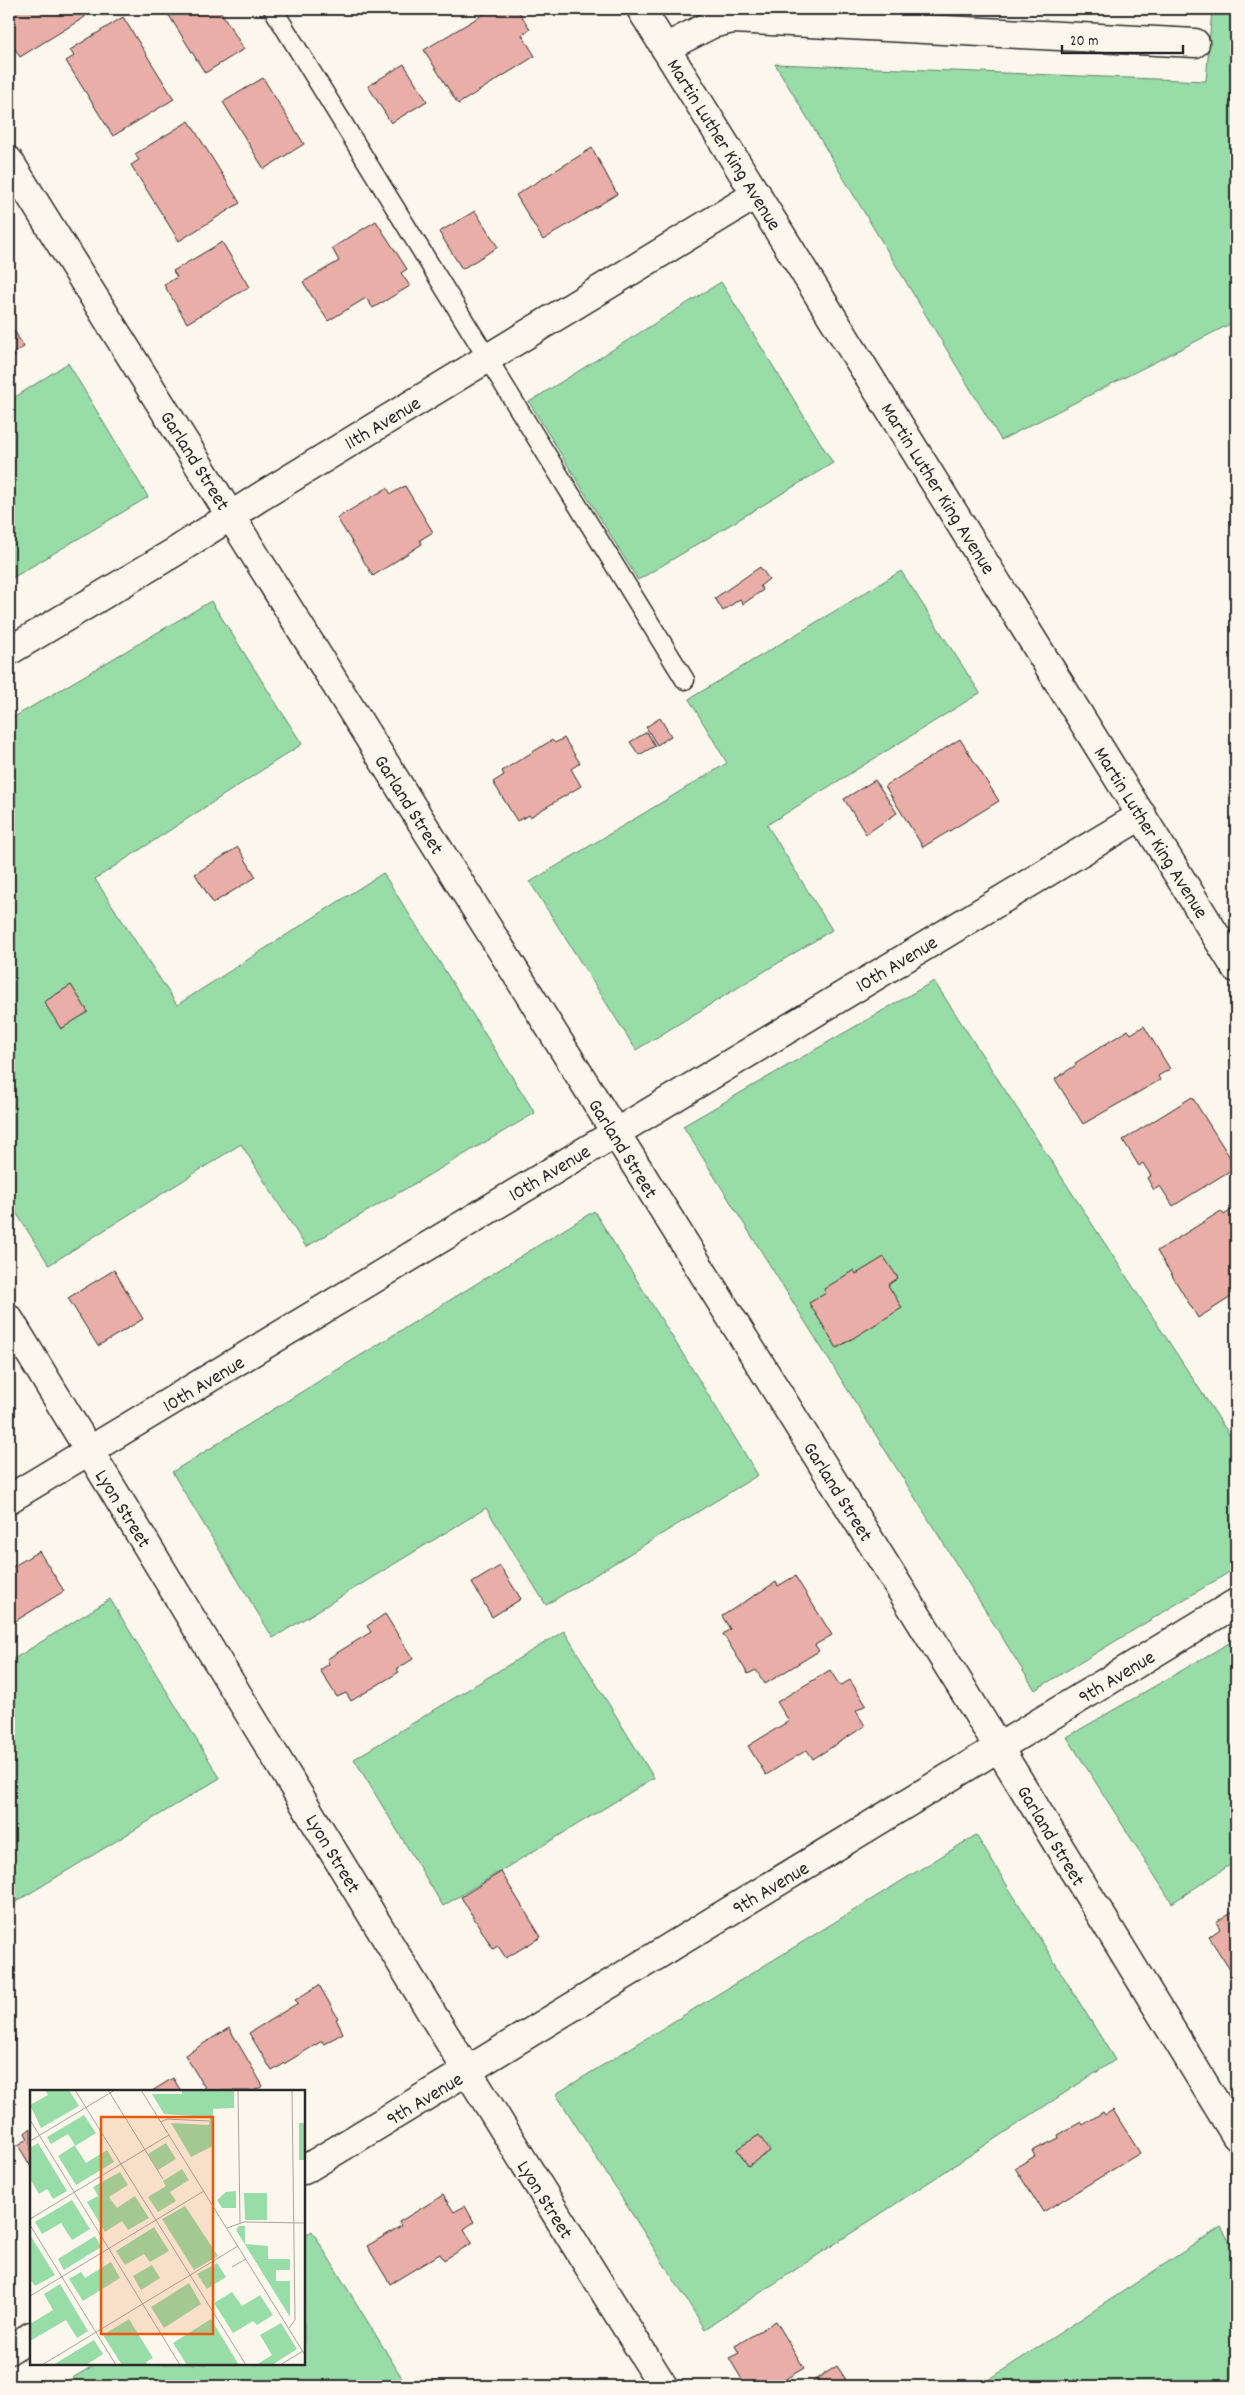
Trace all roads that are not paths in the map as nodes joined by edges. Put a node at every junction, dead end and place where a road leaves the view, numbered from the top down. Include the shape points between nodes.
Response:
1 (274, 9) edge
2 (641, 9) edge
3 (1195, 43) dead end
4 (665, 48) junction
5 (9, 162) edge
6 (757, 194) junction
7 (487, 359) junction
8 (231, 516) junction
9 (9, 651) edge
10 (685, 680) dead end
11 (1142, 815) junction
12 (1236, 968) edge
13 (615, 1132) junction
14 (9, 1319) edge
15 (89, 1451) junction
16 (9, 1499) edge
17 (1236, 1603) edge
18 (999, 1747) junction
19 (468, 2072) junction
20 (1236, 2136) edge
21 (305, 2169) edge
22 (30, 2337) edge
23 (9, 2350) edge
24 (662, 2386) edge

1 - 7 lane
2 - 4 street, Martin Luther King Avenue
3 - 4 street via 733,19 712,24
4 - 6 street, Martin Luther King Avenue
5 - 8 street, Garland Street
6 - 7 street, 11th Avenue
6 - 11 street, Martin Luther King Avenue
7 - 8 street, 11th Avenue
7 - 10 lane
8 - 9 street, 11th Avenue
8 - 13 street, Garland Street
11 - 12 street, Martin Luther King Avenue
11 - 13 street, 10th Avenue
13 - 15 street, 10th Avenue
13 - 18 street, Garland Street
14 - 15 street, Lyon Street
15 - 16 street, 10th Avenue
15 - 19 street, Lyon Street
17 - 18 street, 9th Avenue
18 - 19 street, 9th Avenue
18 - 20 street, Garland Street
19 - 21 street, 9th Avenue
19 - 24 street, Lyon Street
22 - 23 street

